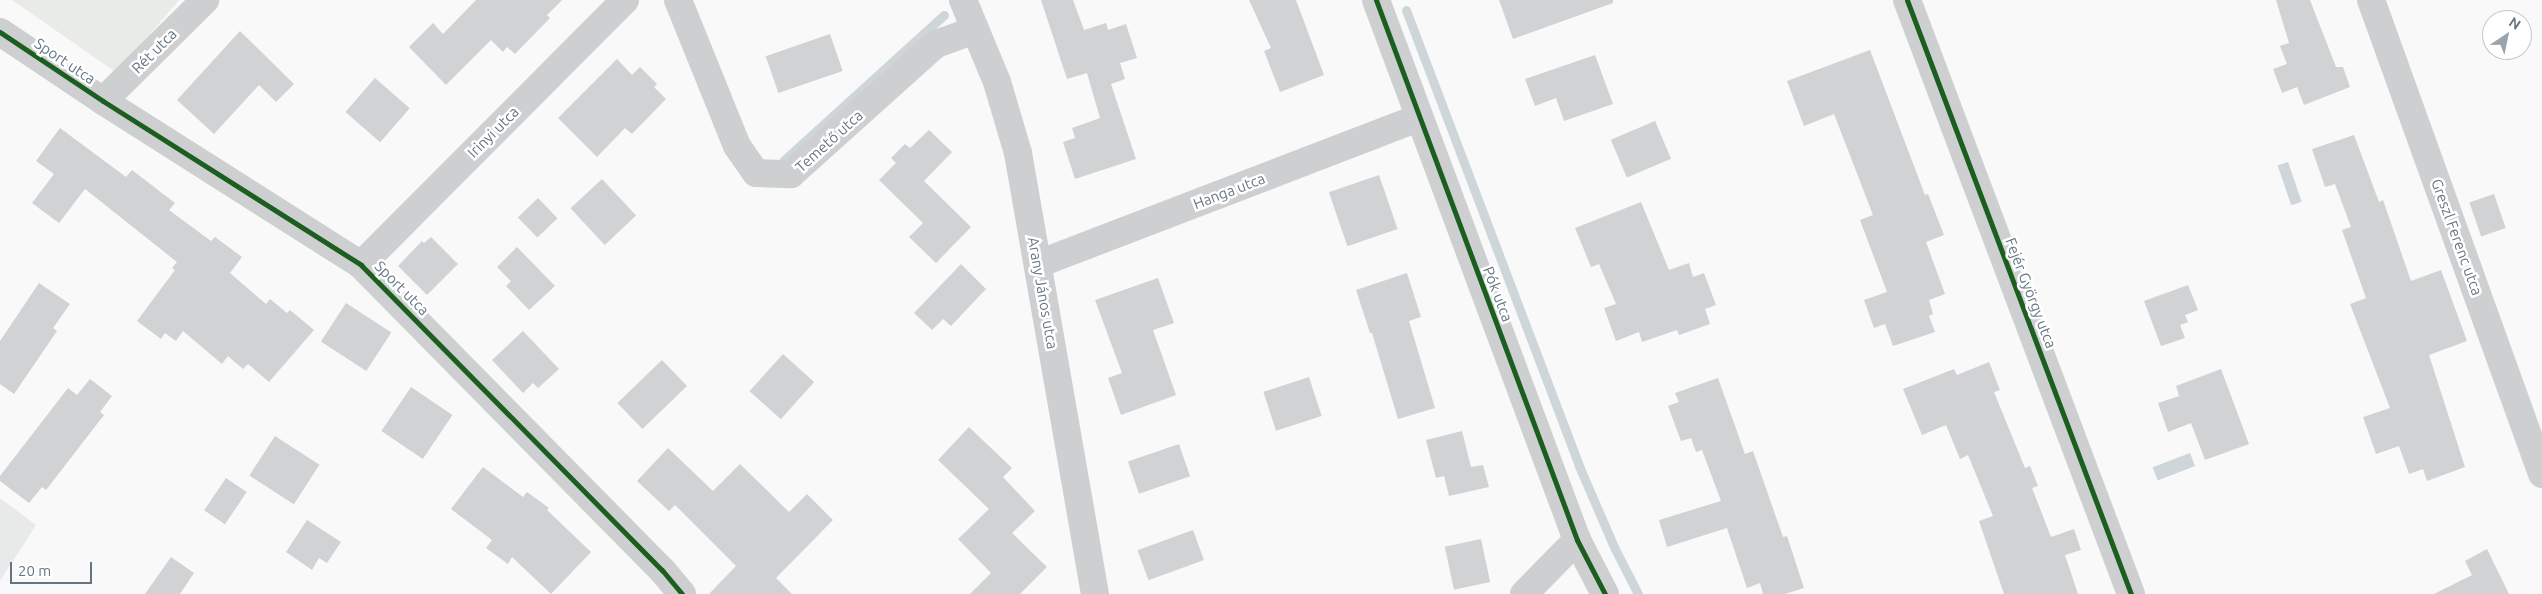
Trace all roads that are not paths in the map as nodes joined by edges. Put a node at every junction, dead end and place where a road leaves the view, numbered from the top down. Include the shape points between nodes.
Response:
1 (205, 0) edge
2 (625, 0) edge
3 (678, 0) edge
4 (963, 0) edge
5 (1376, 0) edge
6 (1907, 0) edge
7 (2371, 0) edge
8 (975, 30) junction
9 (0, 32) edge
10 (103, 102) junction
11 (1419, 118) junction
12 (1038, 264) junction
13 (361, 265) junction
14 (2542, 474) edge
15 (1577, 540) junction
16 (682, 594) edge
17 (1095, 594) edge
18 (1524, 594) edge
19 (1605, 594) edge
20 (2131, 594) edge

1 - 10 street, Rét utca
2 - 13 street, Irinyi utca
3 - 8 street, Temető utca via 737,146 756,173 791,174 936,44
4 - 8 street, Arany János utca
5 - 11 street, Pók utca
6 - 20 street, Fejér György utca
7 - 14 street, Greszl Ferenc utca
8 - 12 street, Arany János utca via 996,82 1018,153
9 - 10 street, Sport utca
10 - 13 street, Sport utca
11 - 12 street, Hanga utca
11 - 15 street, Pók utca
12 - 17 street, Arany János utca
13 - 16 street, Sport utca
15 - 18 street
15 - 19 street, Pók utca

